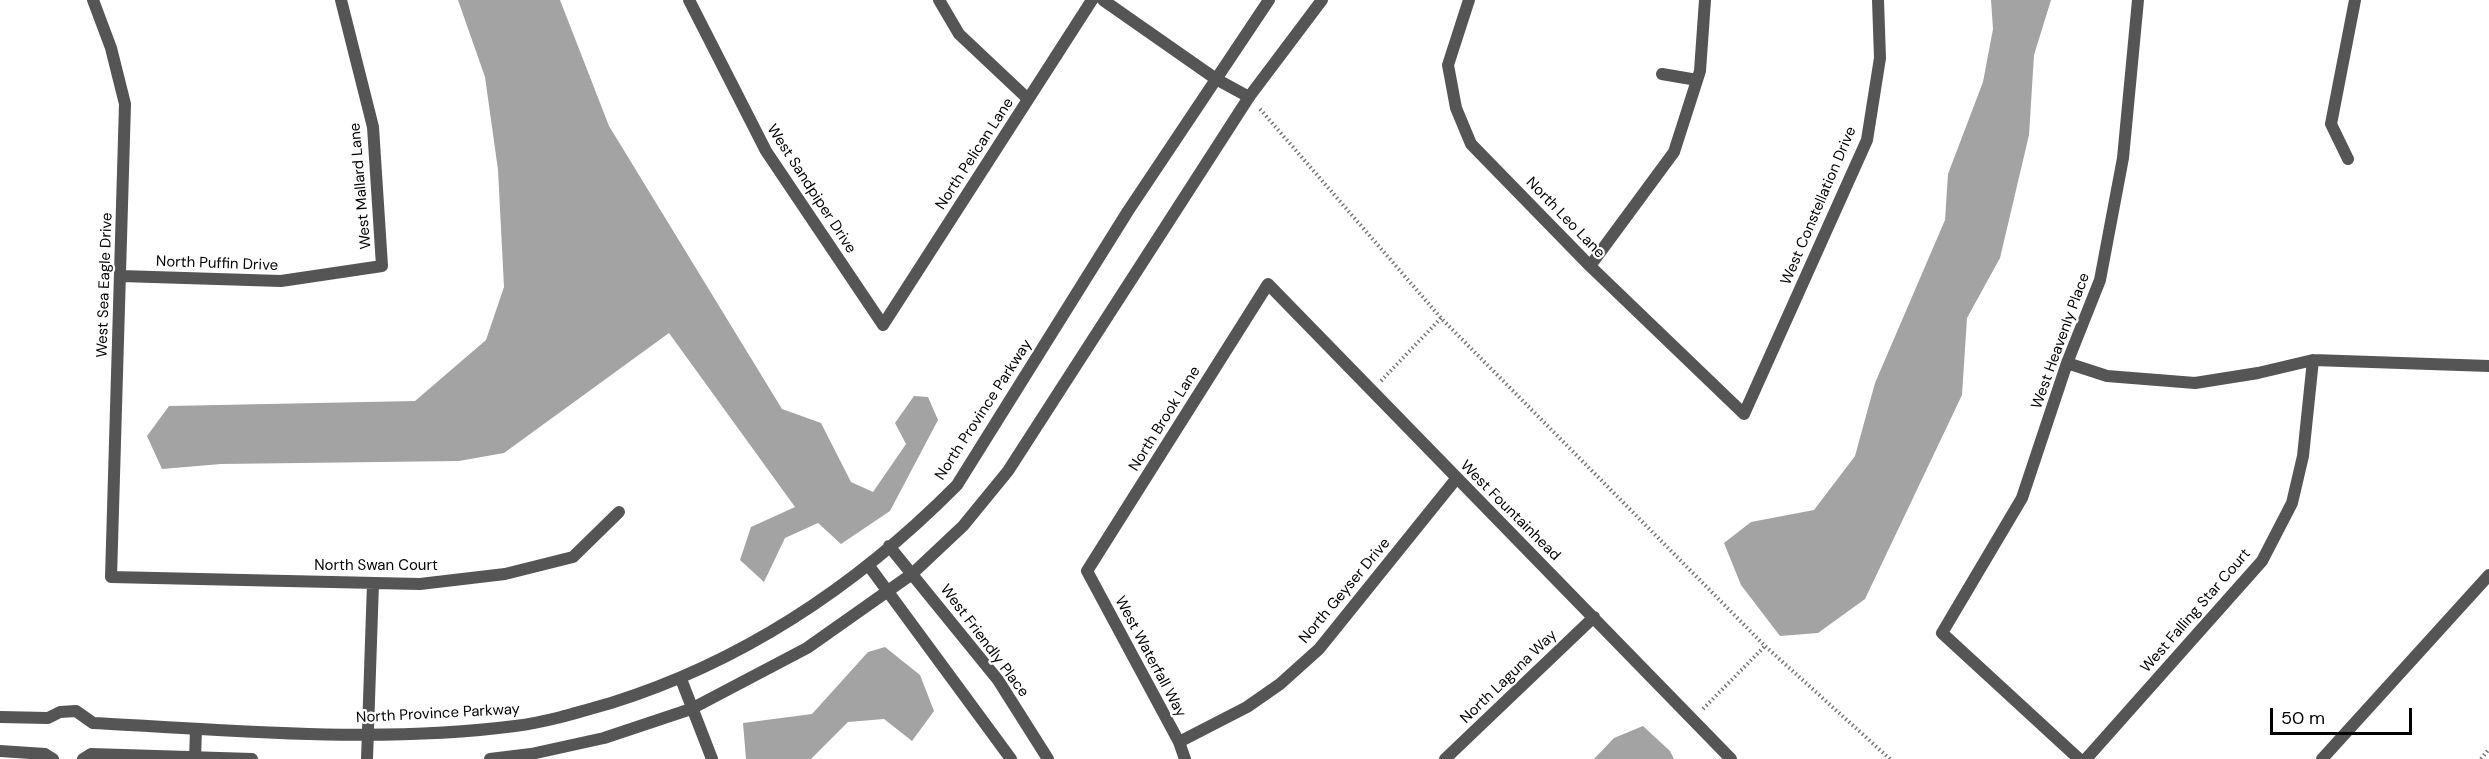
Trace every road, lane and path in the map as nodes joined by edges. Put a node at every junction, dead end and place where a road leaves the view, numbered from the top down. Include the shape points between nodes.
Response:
1 (93, 0) edge
2 (341, 0) edge
3 (689, 0) edge
4 (939, 0) edge
5 (1092, 0) edge
6 (1103, 0) edge
7 (1269, 0) edge
8 (1322, 0) edge
9 (1705, 0) edge
10 (1878, 0) edge
11 (2138, 0) edge
12 (2355, 0) edge
13 (1468, 2) edge
14 (1662, 74) dead end
15 (1216, 79) junction
16 (1697, 80) junction
17 (1249, 97) junction
18 (1028, 99) junction
19 (2348, 159) dead end
20 (382, 266) joint
21 (1590, 266) junction
22 (121, 276) junction
23 (1268, 284) joint
24 (1440, 318) junction
25 (884, 325) joint
26 (2313, 360) junction
27 (2067, 363) junction
28 (2489, 366) edge
29 (1371, 391) junction
30 (1744, 414) joint
31 (1456, 479) junction
32 (619, 512) dead end
33 (889, 546) junction
34 (868, 566) junction
35 (1087, 571) joint
36 (912, 574) junction
37 (2489, 575) edge
38 (111, 577) joint
39 (373, 583) junction
40 (888, 592) junction
41 (1594, 617) junction
42 (1765, 645) junction
43 (681, 679) junction
44 (691, 709) junction
45 (0, 717) edge
46 (1693, 720) junction
47 (196, 729) junction
48 (369, 735) junction
49 (1179, 742) junction
50 (2489, 749) edge
51 (0, 752) edge
52 (195, 758) edge
53 (53, 759) edge
54 (83, 759) edge
55 (252, 759) edge
56 (367, 759) edge
57 (490, 759) edge
58 (712, 759) edge
59 (1011, 759) edge
60 (1048, 759) edge
61 (1185, 759) edge
62 (1445, 759) edge
63 (1731, 759) edge
64 (1890, 759) edge
65 (2079, 759) edge
66 (2086, 759) edge
67 (2322, 759) edge
68 (2481, 759) edge

1 - 22 street, West Sea Eagle Drive via 111,48 125,104
2 - 20 street, West Mallard Lane via 373,127
3 - 25 street, West Sandpiper Drive via 766,151
4 - 18 street via 959,34
5 - 18 street, North Pelican Lane
6 - 15 street
7 - 15 street, North Province Parkway
8 - 17 street
9 - 16 street
10 - 30 street, West Constellation Drive via 1880,58 1867,140
11 - 27 street, West Heavenly Place via 2122,158 2100,280
12 - 19 street via 2331,124
13 - 21 street, North Leo Lane via 1448,65 1456,108 1471,144
14 - 16 street
15 - 17 street
15 - 33 street, North Province Parkway via 1128,211 957,485
16 - 21 street via 1674,152
17 - 24 path
17 - 36 street via 1008,471 963,526
18 - 25 street, North Pelican Lane
20 - 22 street, North Puffin Drive via 281,282
21 - 30 street, North Leo Lane
22 - 38 street, West Sea Eagle Drive
23 - 29 street, West Fountainhead
23 - 35 street, North Brook Lane
24 - 29 path
24 - 42 path
26 - 27 street via 2195,383 2107,376
26 - 28 street
26 - 66 street, West Falling Star Court via 2303,456 2292,503 2262,561
27 - 65 street, West Heavenly Place via 2022,498 1942,633
29 - 31 street, West Fountainhead
31 - 41 street, West Fountainhead
31 - 49 street, North Geyser Drive via 1319,649 1247,707
32 - 39 street, North Swan Court via 573,557 505,574 420,584
33 - 34 street, North Province Parkway
33 - 36 street, West Friendly Place
34 - 40 street
34 - 43 street, North Province Parkway via 727,658
35 - 49 street, West Waterfall Way
36 - 40 street
36 - 60 street, West Friendly Place via 998,680
37 - 67 street
38 - 39 street, North Swan Court
39 - 48 street
40 - 44 street via 807,648
40 - 59 street
41 - 46 street, West Fountainhead
41 - 62 street, North Laguna Way
42 - 46 path
42 - 64 path
43 - 44 street
43 - 48 street, North Province Parkway via 582,712 516,726
44 - 57 street via 604,738
44 - 58 street
45 - 47 street, North Province Parkway via 48,718 76,711 93,723
46 - 63 street, West Fountainhead
47 - 48 street, North Province Parkway
47 - 52 street
48 - 56 street
49 - 61 street, West Waterfall Way
50 - 68 path
51 - 53 street via 45,754
52 - 54 street via 91,754
52 - 55 street

